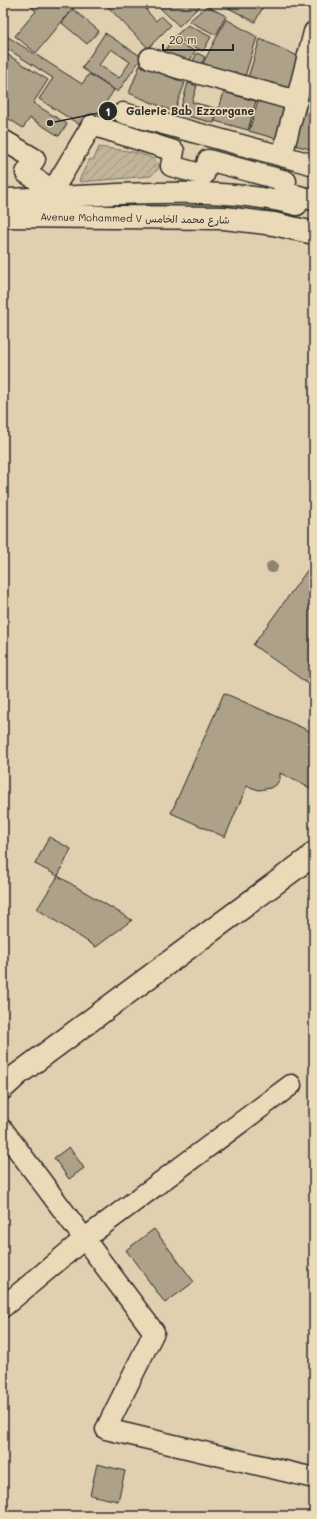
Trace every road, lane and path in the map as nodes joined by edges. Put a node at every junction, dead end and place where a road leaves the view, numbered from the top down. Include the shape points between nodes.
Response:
1 (314, 32) edge
2 (150, 58) dead end
3 (297, 101) junction
4 (123, 113) dead end
5 (3, 140) edge
6 (282, 156) junction
7 (314, 165) edge
8 (3, 199) edge
9 (314, 200) edge
10 (314, 210) edge
11 (3, 216) edge
12 (314, 233) edge
13 (312, 857) edge
14 (291, 1085) dead end
15 (3, 1088) edge
16 (3, 1130) edge
17 (84, 1239) junction
18 (3, 1307) edge
19 (314, 1478) edge

1 - 3 street
2 - 3 street
3 - 6 street
4 - 6 street
5 - 9 street via 35,159 26,173 53,190 92,125 174,151 171,166 204,175 208,160 286,181 283,192
6 - 7 street
8 - 10 street via 178,192 255,197
11 - 12 main road, Avenue Mohammed V شارع محمد الخامس via 224,218 274,224
13 - 15 main road via 17,1075
14 - 17 street
16 - 17 street
17 - 18 street
17 - 19 street via 154,1332 106,1429

